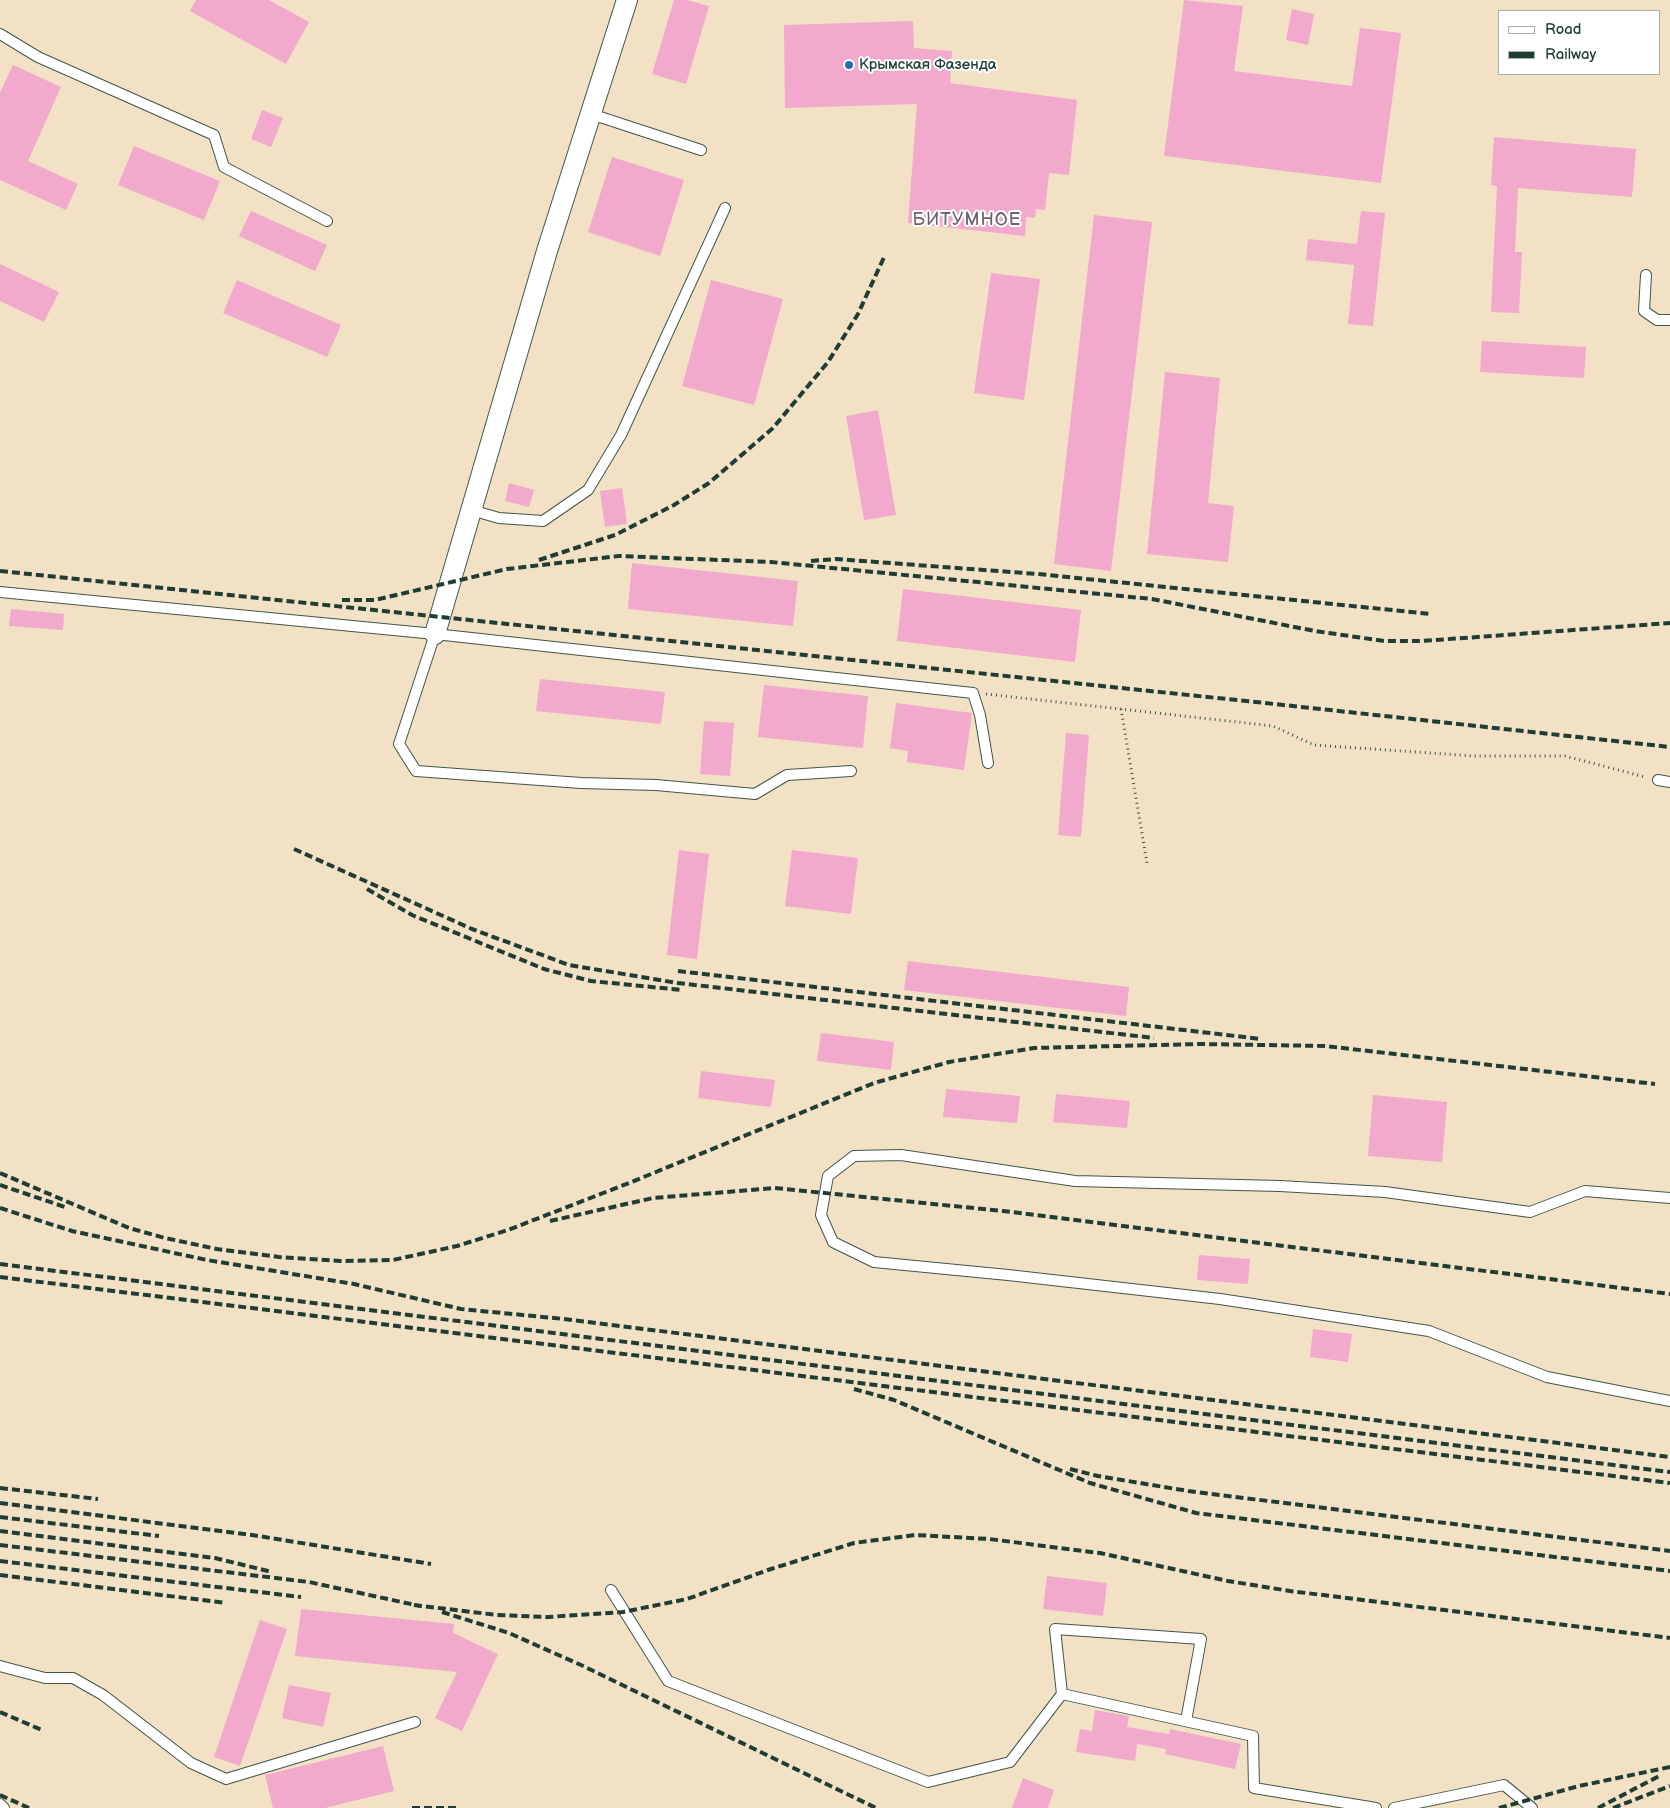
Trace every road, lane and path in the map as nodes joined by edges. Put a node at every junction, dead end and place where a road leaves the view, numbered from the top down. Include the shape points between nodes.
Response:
1 (627, 0) edge
2 (0, 34) edge
3 (591, 114) junction
4 (701, 150) dead end
5 (725, 208) dead end
6 (328, 221) dead end
7 (1646, 275) dead end
8 (1670, 320) edge
9 (472, 510) junction
10 (0, 592) edge
11 (435, 634) junction
12 (973, 693) junction
13 (1121, 709) junction
14 (988, 763) dead end
15 (851, 772) dead end
16 (1658, 780) joint
17 (1670, 782) edge
18 (1147, 863) dead end
19 (1670, 1198) edge
20 (1670, 1401) edge
21 (611, 1590) dead end
22 (0, 1666) edge
23 (1062, 1694) junction
24 (1186, 1721) junction
25 (415, 1722) dead end
26 (0, 1804) edge
27 (4, 1808) edge
28 (1376, 1808) edge
29 (1394, 1808) edge
30 (1532, 1808) edge

1 - 3 street
2 - 6 lane via 38,58 214,135 224,167
3 - 4 lane
3 - 9 street via 547,251
5 - 9 lane via 622,435 588,490 543,521 499,518
7 - 8 lane via 1644,311 1657,320
9 - 11 street
10 - 11 lane
11 - 12 lane
11 - 15 lane via 400,744 416,771 755,794 787,775
12 - 13 path
12 - 14 lane
13 - 16 path via 1273,726 1314,745 1474,756 1566,756
13 - 18 path
16 - 17 lane
19 - 20 lane via 1585,1191 1530,1212 1385,1192 1280,1186 1075,1182 901,1155 854,1156 828,1176 820,1215 833,1242 874,1262 1220,1299 1429,1331 1547,1377
21 - 23 lane via 668,1681 928,1782 1010,1762
22 - 25 lane via 45,1678 73,1678 104,1695 191,1762 226,1778
23 - 24 lane
23 - 24 lane via 1055,1629 1201,1639
24 - 28 lane via 1253,1736 1254,1788
26 - 27 lane
29 - 30 lane via 1504,1785

